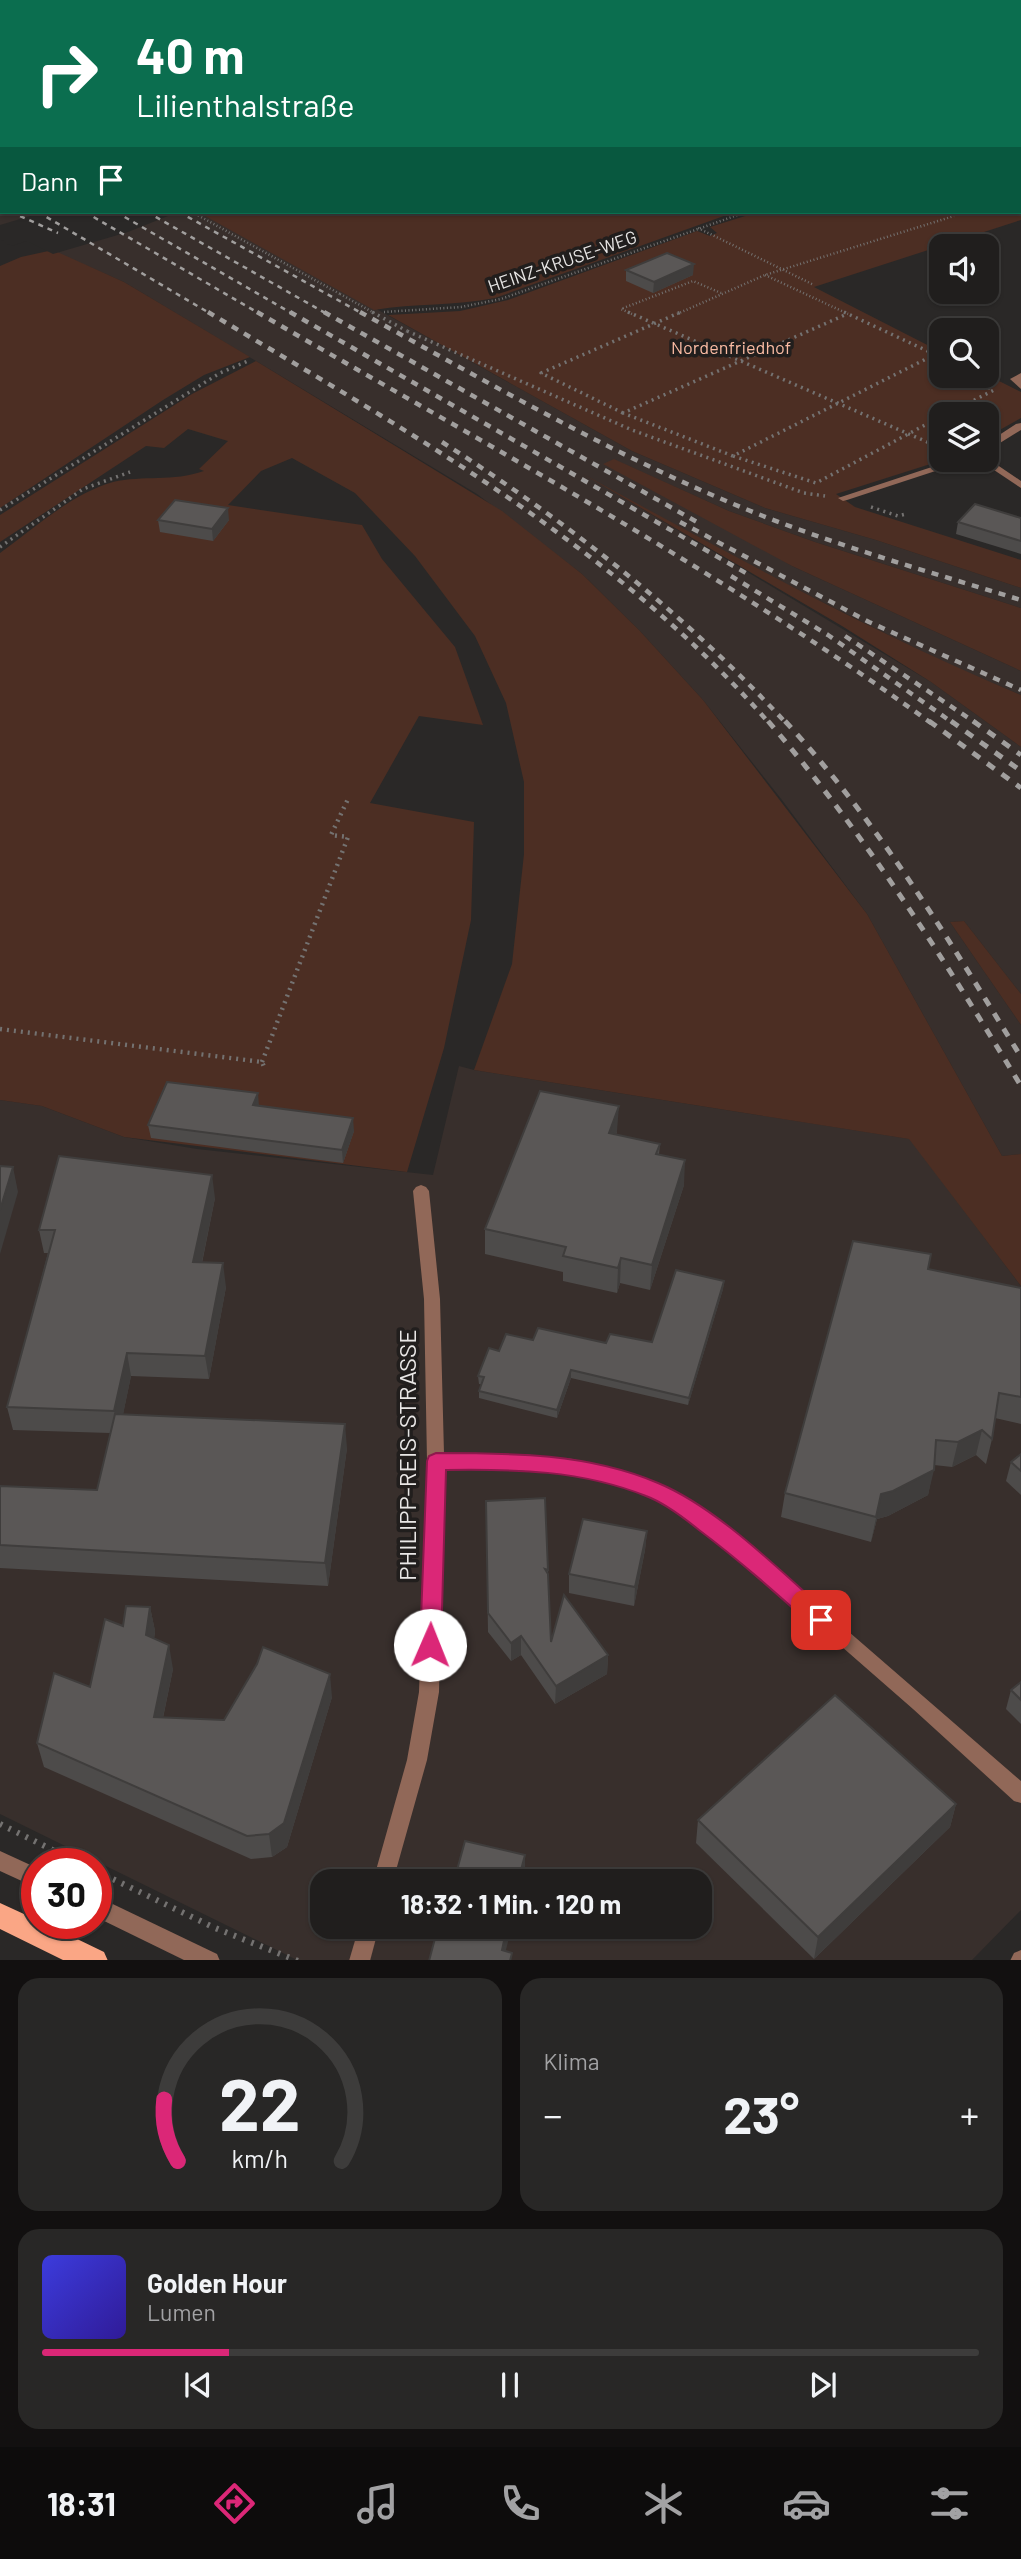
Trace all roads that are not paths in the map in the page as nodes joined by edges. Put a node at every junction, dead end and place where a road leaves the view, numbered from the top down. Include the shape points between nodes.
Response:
1 (1021, 376) edge
2 (1021, 386) edge
3 (1020, 426) edge
4 (999, 440) edge
5 (999, 468) edge
6 (929, 471) edge
7 (1021, 485) edge
8 (843, 498) road end
9 (421, 1191) dead end
10 (436, 1461) junction
11 (1021, 1794) edge
12 (0, 1861) edge
13 (386, 1869) edge
14 (21, 1871) edge
15 (112, 1914) edge
16 (0, 1916) edge
17 (365, 1939) edge
18 (93, 1960) edge
19 (208, 1960) edge
20 (359, 1960) edge

1 - 2 street via 1015,379
3 - 4 street
5 - 7 street
6 - 8 street
9 - 10 street, PHILIPP-REIS-STRASSE via 432,1299
10 - 11 street via 573,1466 652,1489 684,1507 744,1552
10 - 13 street, PHILIPP-REIS-STRASSE via 429,1692 417,1760
12 - 14 street
15 - 19 street
16 - 18 main road
17 - 20 street

